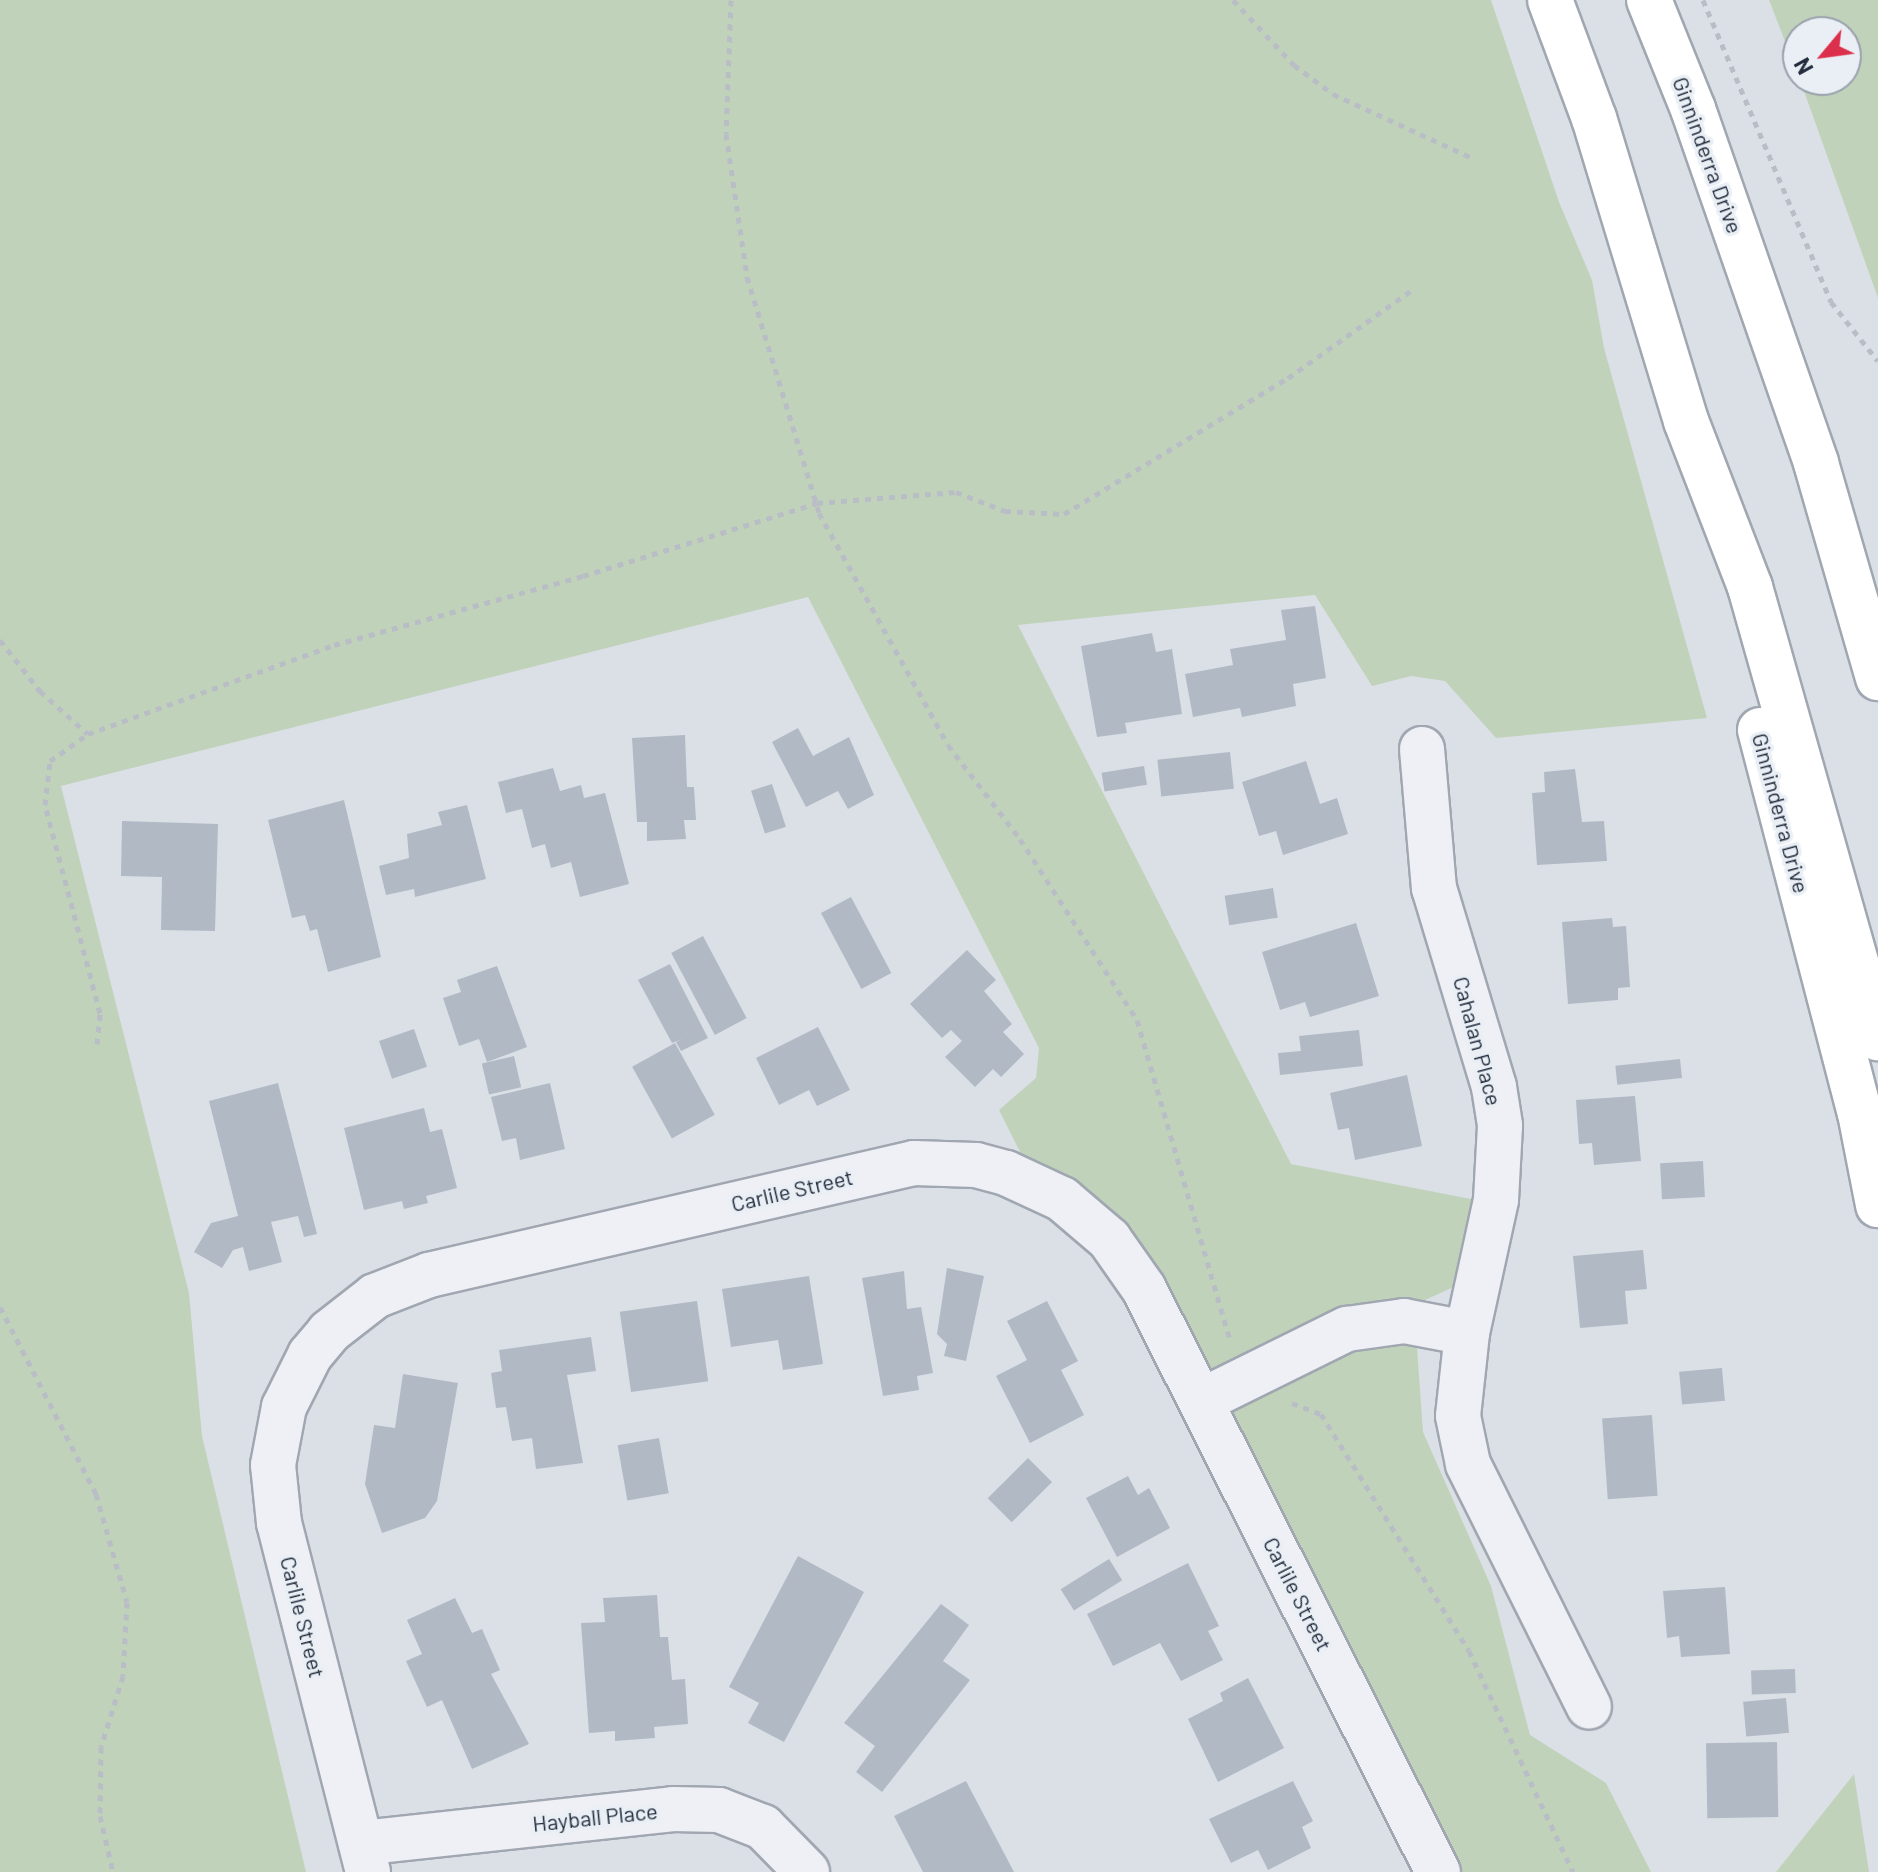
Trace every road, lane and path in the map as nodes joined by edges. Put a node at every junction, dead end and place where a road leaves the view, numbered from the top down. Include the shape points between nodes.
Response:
1 (731, 0) edge
2 (1233, 0) edge
3 (1550, 0) edge
4 (1649, 0) edge
5 (1703, 0) edge
6 (1470, 157) dead end
7 (1412, 290) dead end
8 (1878, 361) edge
9 (1686, 421) junction
10 (817, 503) junction
11 (0, 640) edge
12 (1878, 678) edge
13 (88, 734) junction
14 (1422, 749) dead end
15 (1878, 1038) edge
16 (97, 1044) dead end
17 (1878, 1205) edge
18 (0, 1307) edge
19 (1467, 1333) junction
20 (1242, 1381) junction
21 (1201, 1401) junction
22 (1589, 1707) dead end
23 (364, 1858) edge
24 (113, 1872) edge
25 (807, 1872) edge
26 (1438, 1872) edge
27 (1573, 1872) edge

1 - 10 path via 726,134 747,277
2 - 6 path via 1294,65 1333,94
3 - 9 main road, Ginninderra Drive via 1594,118
4 - 12 main road, Ginninderra Drive via 1693,109 1816,463
5 - 8 path via 1831,302
7 - 10 path via 1288,378 1064,514 1005,511 956,492
9 - 15 main road, Ginninderra Drive via 1750,587
9 - 17 main road, Ginninderra Drive via 1724,593 1860,1113
10 - 13 path via 583,576 334,645
10 - 20 path via 948,745 1020,839 1137,1020
11 - 13 path via 40,691
13 - 16 path via 50,761 45,805 100,1013
14 - 19 street, Cahalan Place via 1434,888 1494,1087 1500,1126 1496,1200
18 - 24 path via 96,1494 127,1602 123,1676 101,1747 100,1816
19 - 20 street via 1404,1321 1375,1322 1347,1329
19 - 22 street, Cahalan Place via 1458,1416 1468,1464
20 - 21 street
20 - 27 path via 1321,1414 1469,1651
21 - 23 street, Carlile Street via 1144,1289 1109,1239 1062,1199 976,1165 914,1163 884,1168 429,1275 375,1296 329,1332 310,1355 284,1407 273,1465 279,1523
21 - 26 street, Carlile Street
23 - 25 street, Hayball Place via 673,1809 719,1810 763,1827

